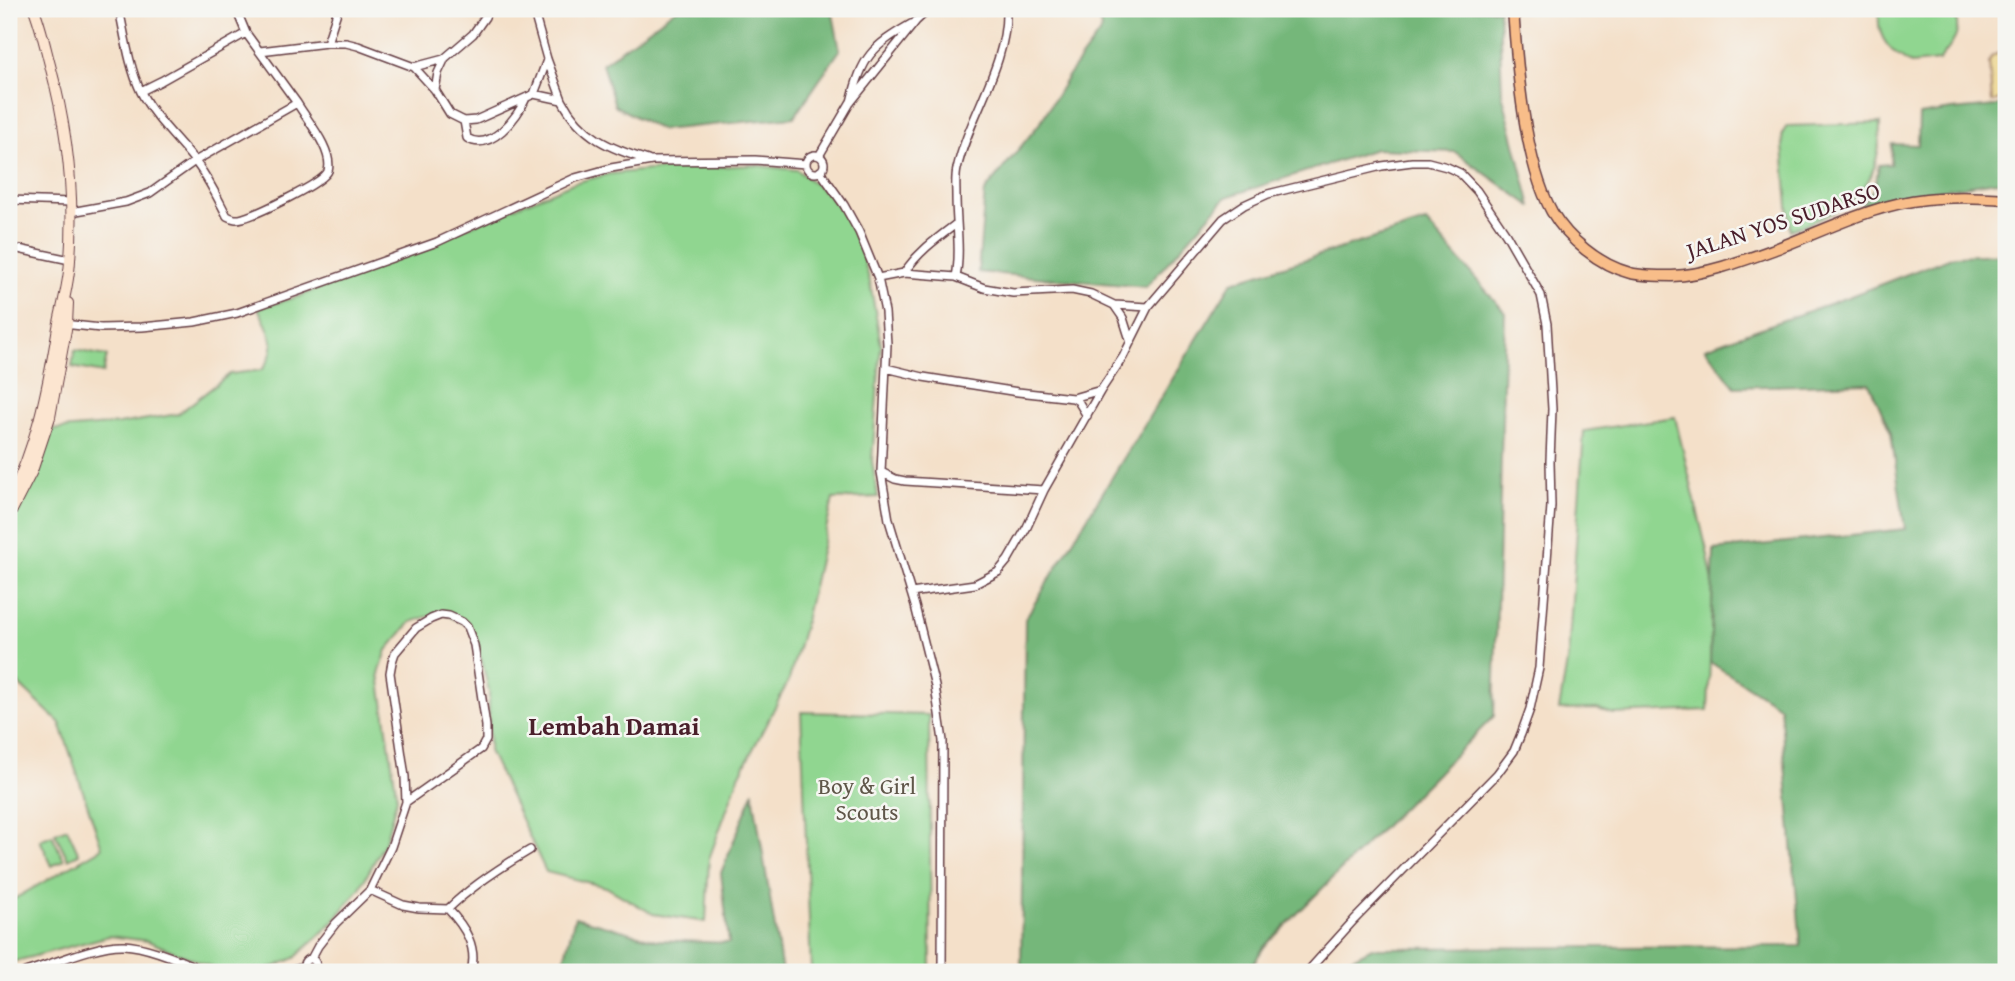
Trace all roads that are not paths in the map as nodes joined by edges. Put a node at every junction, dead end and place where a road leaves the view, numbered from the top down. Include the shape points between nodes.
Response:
1 (34, 9) edge
2 (120, 9) edge
3 (236, 9) edge
4 (338, 9) edge
5 (488, 9) edge
6 (533, 9) edge
7 (929, 9) edge
8 (1006, 9) edge
9 (1513, 9) edge
10 (916, 21) junction
11 (246, 33) junction
12 (327, 43) junction
13 (260, 51) junction
14 (445, 58) junction
15 (547, 59) junction
16 (414, 67) junction
17 (141, 90) junction
18 (435, 90) junction
19 (530, 96) junction
20 (562, 100) junction
21 (297, 103) junction
22 (850, 103) junction
23 (464, 121) junction
24 (819, 156) junction
25 (195, 161) junction
26 (652, 161) junction
27 (806, 164) junction
28 (820, 171) junction
29 (2006, 199) edge
30 (9, 200) edge
31 (71, 207) junction
32 (956, 224) junction
33 (9, 247) edge
34 (71, 260) junction
35 (904, 273) junction
36 (956, 277) junction
37 (878, 278) junction
38 (1114, 305) junction
39 (1148, 307) junction
40 (63, 324) junction
41 (1130, 340) junction
42 (887, 368) junction
43 (1101, 390) junction
44 (1073, 398) junction
45 (1087, 416) junction
46 (881, 471) junction
47 (1044, 490) junction
48 (9, 501) edge
49 (9, 516) edge
50 (911, 593) junction
51 (405, 802) junction
52 (530, 850) dead end
53 (370, 890) junction
54 (448, 909) junction
55 (311, 959) junction
56 (304, 967) junction
57 (45, 970) edge
58 (314, 971) edge
59 (25, 972) edge
60 (207, 972) edge
61 (285, 972) edge
62 (471, 972) edge
63 (942, 972) edge
64 (1307, 972) edge

1 - 31 street via 63,118
2 - 17 street
3 - 11 street
4 - 12 street
5 - 14 street via 473,34
6 - 15 street
7 - 10 street
8 - 32 street via 1000,52 965,136 956,172
9 - 29 main road, JALAN YOS SUDARSO via 1527,132 1546,200 1576,241 1615,268 1651,275 1700,272 1885,208 1925,199
10 - 22 street
10 - 22 street via 873,49
11 - 13 street
11 - 17 street
12 - 13 street
12 - 16 street via 358,46
13 - 21 street
14 - 16 street
14 - 18 street
15 - 19 street
15 - 20 street
16 - 18 street
17 - 25 street
18 - 23 street via 450,114
19 - 20 street
19 - 23 street
19 - 23 street via 498,134 485,142 467,138
20 - 26 street via 578,125 601,142
21 - 25 street
21 - 25 street via 328,157 328,170 320,181 249,216 232,219
22 - 24 street
24 - 27 street via 810,156
24 - 28 street via 824,163
25 - 31 street via 150,193 126,202
26 - 27 street
26 - 40 street via 575,178 437,242 237,313 142,327
27 - 28 street via 811,172
28 - 37 street via 859,232
30 - 31 street
31 - 34 street
32 - 35 street via 922,250
32 - 36 street
33 - 34 street
34 - 40 street
35 - 36 street
35 - 37 street
36 - 38 street via 1013,293 1072,290
37 - 42 street via 885,312
38 - 39 street
38 - 41 street
39 - 41 street
39 - 64 street via 1223,219 1244,205 1291,188 1382,166 1420,162 1460,173 1477,191 1541,295 1552,409 1551,506 1539,668 1526,721 1514,751 1497,774
40 - 48 street via 36,436
40 - 49 street via 45,433
41 - 43 street
42 - 44 street via 980,387
42 - 46 street
43 - 44 street
43 - 45 street
44 - 45 street
45 - 47 street
46 - 47 street via 905,481
46 - 50 street via 889,520
47 - 50 street via 1015,549 998,572 975,584
50 - 63 street via 935,686 943,741
51 - 51 street via 391,662 416,628 449,616 467,627 474,645 486,740 481,749
51 - 53 street via 391,847
52 - 54 street
53 - 54 street via 403,905
53 - 55 street via 336,923
54 - 62 street via 471,942
55 - 56 street
55 - 58 street via 316,964
56 - 58 street
56 - 61 street
57 - 59 street
57 - 60 street via 93,951 127,945

